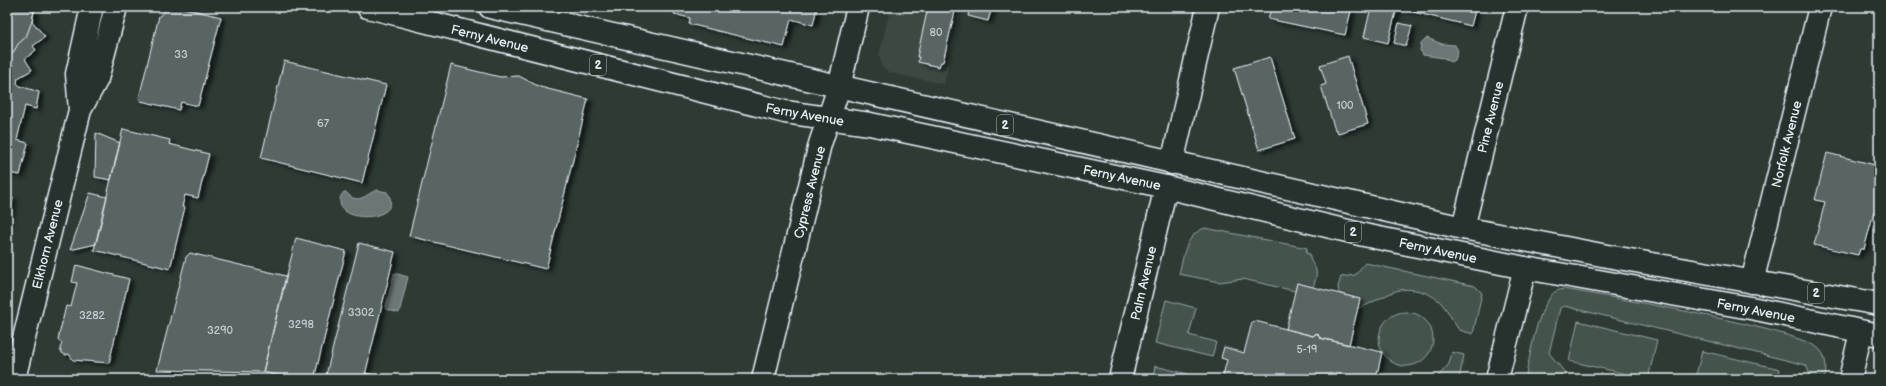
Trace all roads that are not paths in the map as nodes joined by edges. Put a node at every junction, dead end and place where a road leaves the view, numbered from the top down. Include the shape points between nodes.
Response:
1 (92, 7) edge
2 (116, 7) edge
3 (368, 7) edge
4 (490, 7) edge
5 (858, 7) edge
6 (1208, 7) edge
7 (1517, 7) edge
8 (1820, 7) edge
9 (839, 87) junction
10 (80, 110) junction
11 (829, 119) junction
12 (1172, 163) junction
13 (1166, 186) junction
14 (1463, 228) junction
15 (1525, 268) junction
16 (1752, 282) junction
17 (1879, 304) edge
18 (1870, 333) edge
19 (14, 379) edge
20 (763, 379) edge
21 (1120, 379) edge
22 (1497, 379) edge
23 (1850, 379) edge

1 - 10 main road, Elkhorn Avenue via 77,74
2 - 10 main road, Elkhorn Avenue via 97,79
3 - 11 main road, Ferny Avenue / 2 via 786,112
4 - 9 main road, Ferny Avenue / 2
5 - 9 main road, Cypress Avenue
6 - 12 main road
7 - 14 main road, Pine Avenue
8 - 16 main road, Norfolk Avenue
9 - 11 main road, Cypress Avenue
9 - 12 main road, Ferny Avenue / 2
10 - 19 main road, Elkhorn Avenue
11 - 13 main road, Ferny Avenue / 2 via 870,124
11 - 20 main road, Cypress Avenue via 820,144
12 - 14 main road, Ferny Avenue / 2
13 - 15 main road, Ferny Avenue / 2 via 1364,235
13 - 21 main road, Palm Avenue
14 - 16 main road, Ferny Avenue / 2
15 - 18 main road, Ferny Avenue / 2 via 1756,309
15 - 22 main road
16 - 17 main road, Ferny Avenue / 2
18 - 23 main road

